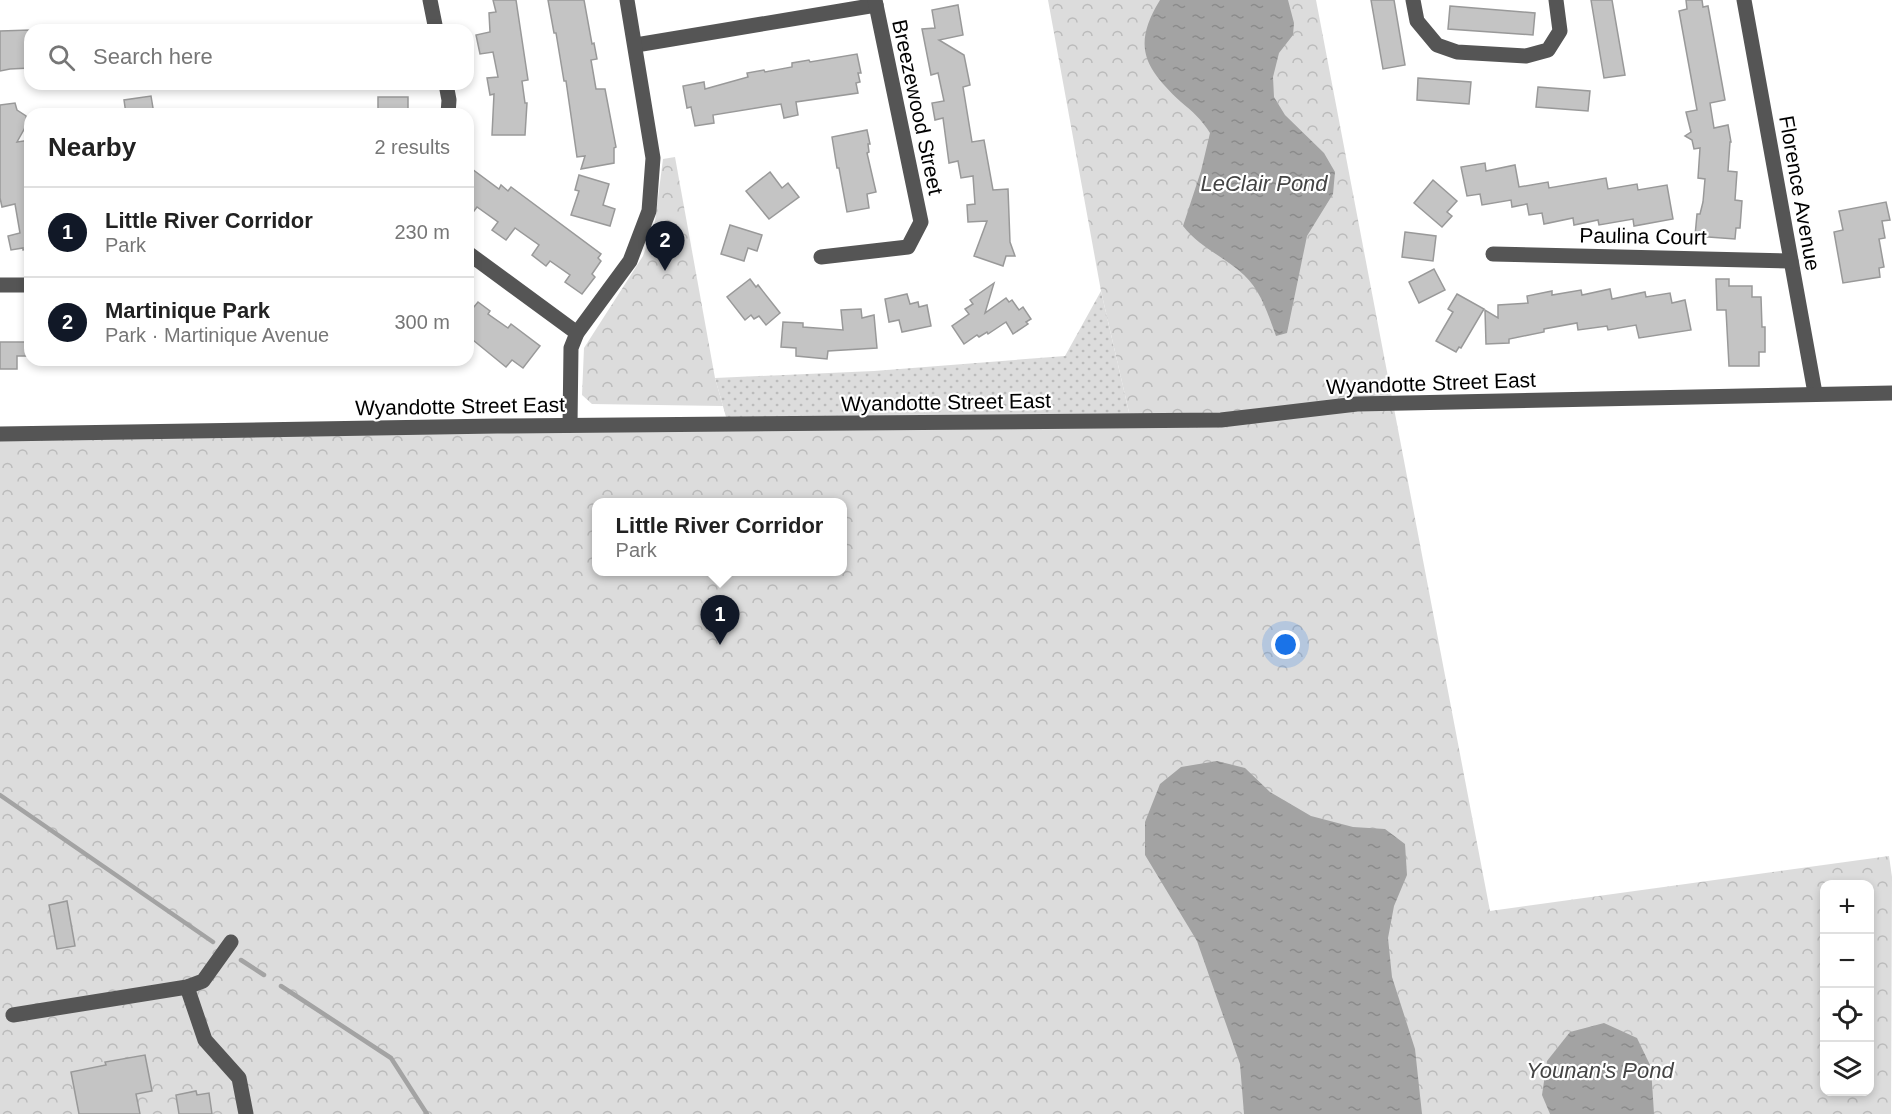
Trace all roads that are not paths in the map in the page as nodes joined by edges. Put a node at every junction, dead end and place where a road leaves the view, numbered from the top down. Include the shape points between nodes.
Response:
1 (430, 0) edge
2 (627, 0) edge
3 (1413, 0) edge
4 (1556, 0) edge
5 (1744, 0) edge
6 (876, 2) edge
7 (435, 24) edge
8 (636, 45) junction
9 (447, 90) edge
10 (448, 108) edge
11 (1493, 254) dead end
12 (474, 257) edge
13 (821, 257) dead end
14 (1791, 261) junction
15 (0, 285) edge
16 (24, 285) edge
17 (577, 333) junction
18 (1815, 393) junction
19 (1892, 393) edge
20 (570, 425) junction
21 (0, 434) edge
22 (231, 942) dead end
23 (188, 987) junction
24 (13, 1015) dead end
25 (246, 1114) edge

1 - 7 street
2 - 8 street
3 - 4 street via 1417,21 1437,45 1457,52 1526,56 1548,50 1560,31
5 - 14 street, Florence Avenue
6 - 8 street
6 - 13 street, Breezewood Street via 921,222 908,247
8 - 17 street via 653,158 649,211 630,261
9 - 10 street
11 - 14 street, Paulina Court
12 - 17 street
14 - 18 street, Florence Avenue
15 - 16 street
17 - 20 street via 571,348
18 - 19 street, Wyandotte Street East
18 - 20 street, Wyandotte Street East via 1357,404 1221,420
20 - 21 street, Wyandotte Street East
22 - 23 street via 203,981
23 - 24 street
23 - 25 street via 205,1040 239,1078

